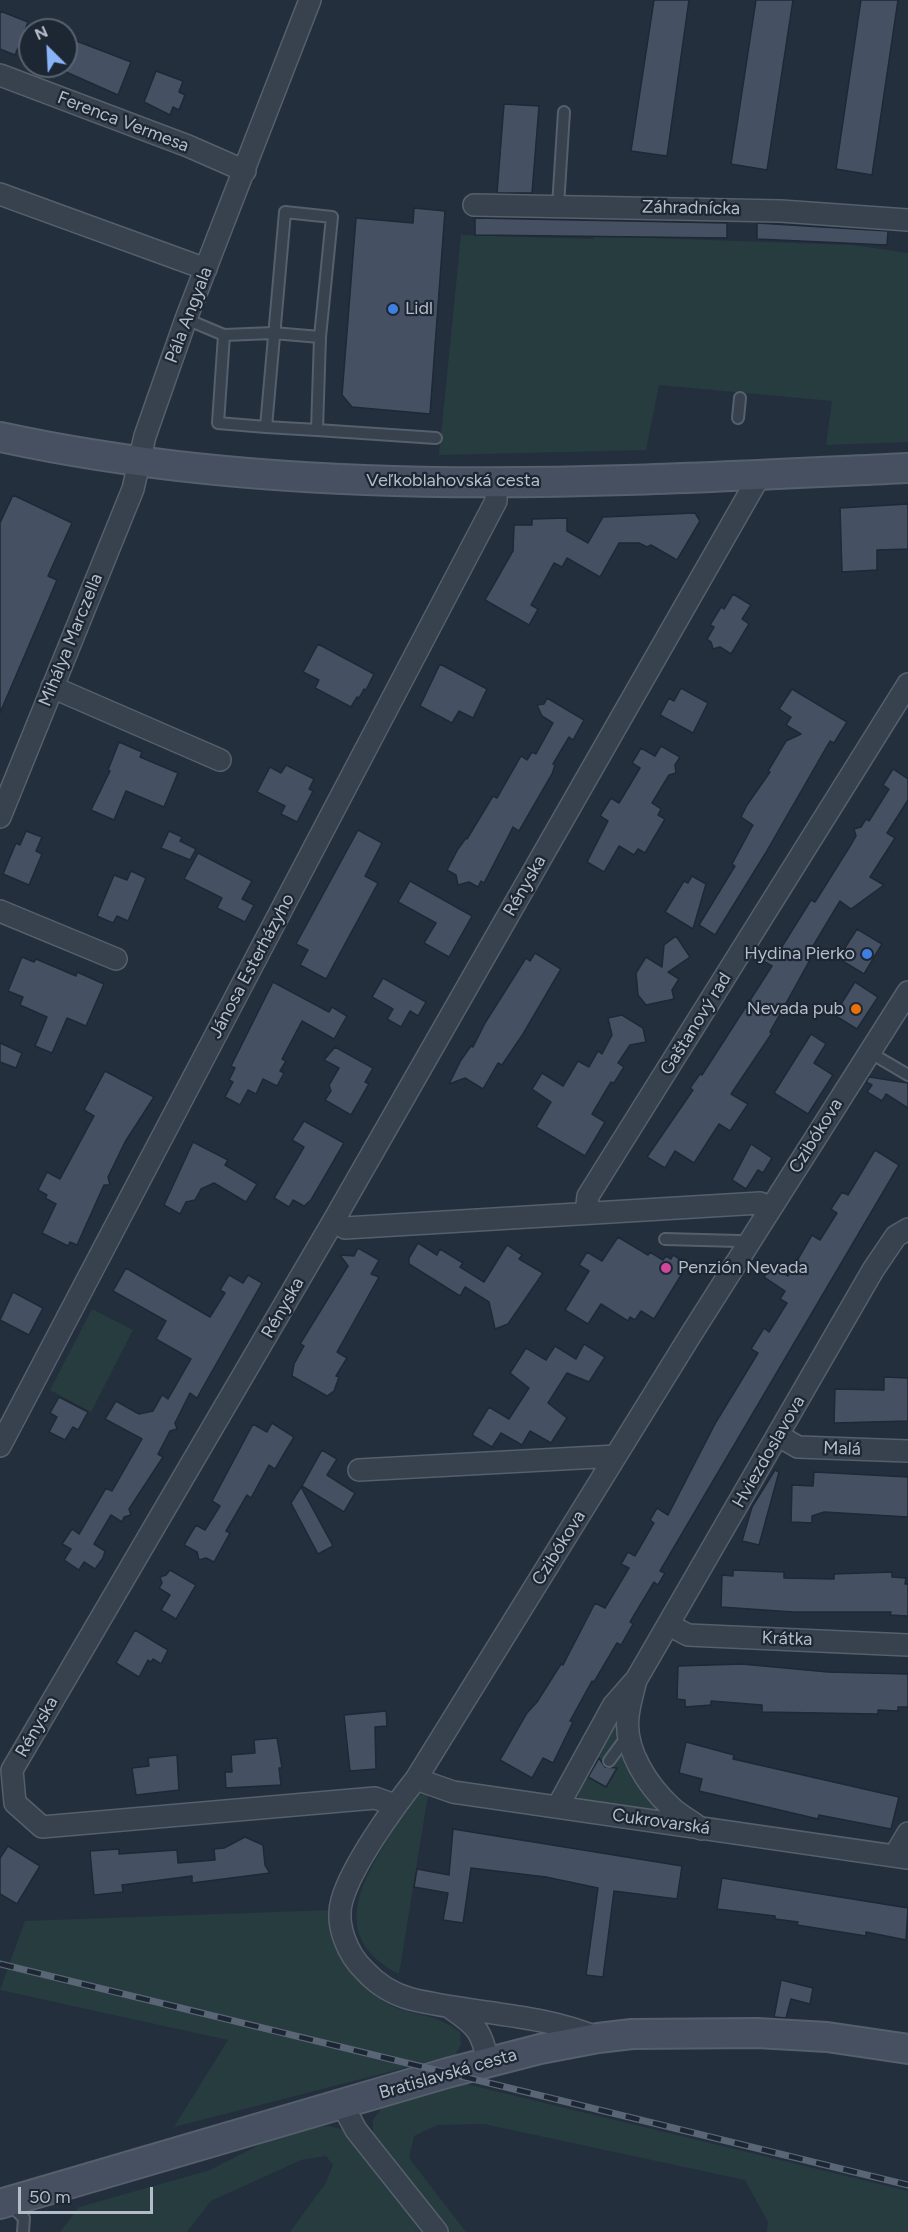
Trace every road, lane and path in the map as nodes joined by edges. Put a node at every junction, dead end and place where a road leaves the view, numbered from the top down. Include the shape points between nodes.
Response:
1 (309, 0) edge
2 (0, 75) edge
3 (564, 112) dead end
4 (244, 171) junction
5 (0, 194) edge
6 (474, 205) dead end
7 (558, 206) junction
8 (908, 220) edge
9 (206, 269) junction
10 (186, 319) junction
11 (273, 333) junction
12 (224, 335) junction
13 (320, 337) junction
14 (740, 398) dead end
15 (738, 418) dead end
16 (266, 427) junction
17 (317, 430) junction
18 (0, 437) edge
19 (436, 438) dead end
20 (140, 461) junction
21 (908, 468) edge
22 (760, 475) junction
23 (496, 483) junction
24 (908, 684) edge
25 (52, 687) junction
26 (220, 760) dead end
27 (0, 817) edge
28 (0, 912) edge
29 (116, 959) dead end
30 (908, 992) edge
31 (869, 1052) junction
32 (908, 1075) edge
33 (771, 1208) junction
34 (586, 1213) junction
35 (334, 1220) junction
36 (908, 1228) edge
37 (665, 1239) dead end
38 (748, 1246) junction
39 (779, 1436) junction
40 (0, 1446) edge
41 (908, 1451) edge
42 (616, 1456) junction
43 (359, 1470) dead end
44 (669, 1625) junction
45 (908, 1645) edge
46 (636, 1680) junction
47 (629, 1735) junction
48 (609, 1761) dead end
49 (416, 1779) junction
50 (395, 1805) junction
51 (558, 1806) junction
52 (702, 1829) junction
53 (908, 1833) edge
54 (901, 1857) edge
55 (448, 2006) junction
56 (598, 2038) junction
57 (908, 2049) edge
58 (488, 2062) junction
59 (342, 2104) junction
60 (4, 2203) edge
61 (23, 2232) edge
62 (437, 2232) edge

1 - 4 street, Pála Angyala
2 - 4 street, Ferenca Vermesa
3 - 7 lane
4 - 9 street, Pála Angyala
5 - 9 street
6 - 7 street, Záhradnícka
7 - 8 street, Záhradnícka via 781,211
9 - 10 street, Pála Angyala
10 - 12 lane
10 - 20 street, Pála Angyala
11 - 12 lane
11 - 13 lane
11 - 13 lane via 285,212 333,217
11 - 16 lane
12 - 16 lane via 218,423
13 - 17 lane
14 - 15 lane
16 - 17 lane
17 - 19 lane
18 - 20 street, Veľkoblahovská cesta
20 - 23 street, Veľkoblahovská cesta via 329,480
20 - 25 street, Mihálya Marczella via 134,489
21 - 22 street, Veľkoblahovská cesta
22 - 23 street, Veľkoblahovská cesta
22 - 35 street, Rényska
23 - 40 street, Jánosa Esterházyho via 496,501
24 - 34 street, Gaštanový rad via 588,1196
25 - 26 street
25 - 27 street, Mihálya Marczella
28 - 29 street
30 - 31 street, Czibókova
31 - 32 lane
31 - 33 street, Czibókova
33 - 34 street via 760,1203
33 - 38 street, Czibókova
34 - 35 street via 345,1228
35 - 50 street, Rényska via 12,1770 15,1803 42,1827 375,1798
36 - 39 street, Hviezdoslavova via 896,1236 873,1270
37 - 38 lane via 739,1241
38 - 42 street, Czibókova
39 - 41 street, Malá via 798,1447
39 - 44 street, Hviezdoslavova
42 - 43 street
42 - 49 street, Czibókova
44 - 45 street, Krátka via 688,1635
44 - 46 street, Hviezdoslavova
46 - 47 street, Hviezdoslavova via 627,1718
46 - 51 street, Hviezdoslavova via 613,1706
47 - 48 lane
47 - 52 street, Hviezdoslavova via 650,1784 672,1809
49 - 50 street, Czibókova
49 - 51 street, Cukrovarská via 453,1792
50 - 55 street, Czibókova via 351,1879 342,1901 342,1927 349,1951 375,1982 401,1996
51 - 52 street, Cukrovarská
52 - 54 street, Cukrovarská
53 - 54 street
55 - 56 street via 572,2026
55 - 58 street, Czibókova via 476,2026
56 - 57 street, Bratislavská cesta via 757,2033 827,2037
56 - 58 street, Bratislavská cesta
58 - 59 street, Bratislavská cesta
59 - 60 street, Bratislavská cesta
59 - 62 street via 356,2130
60 - 61 lane via 24,2218

